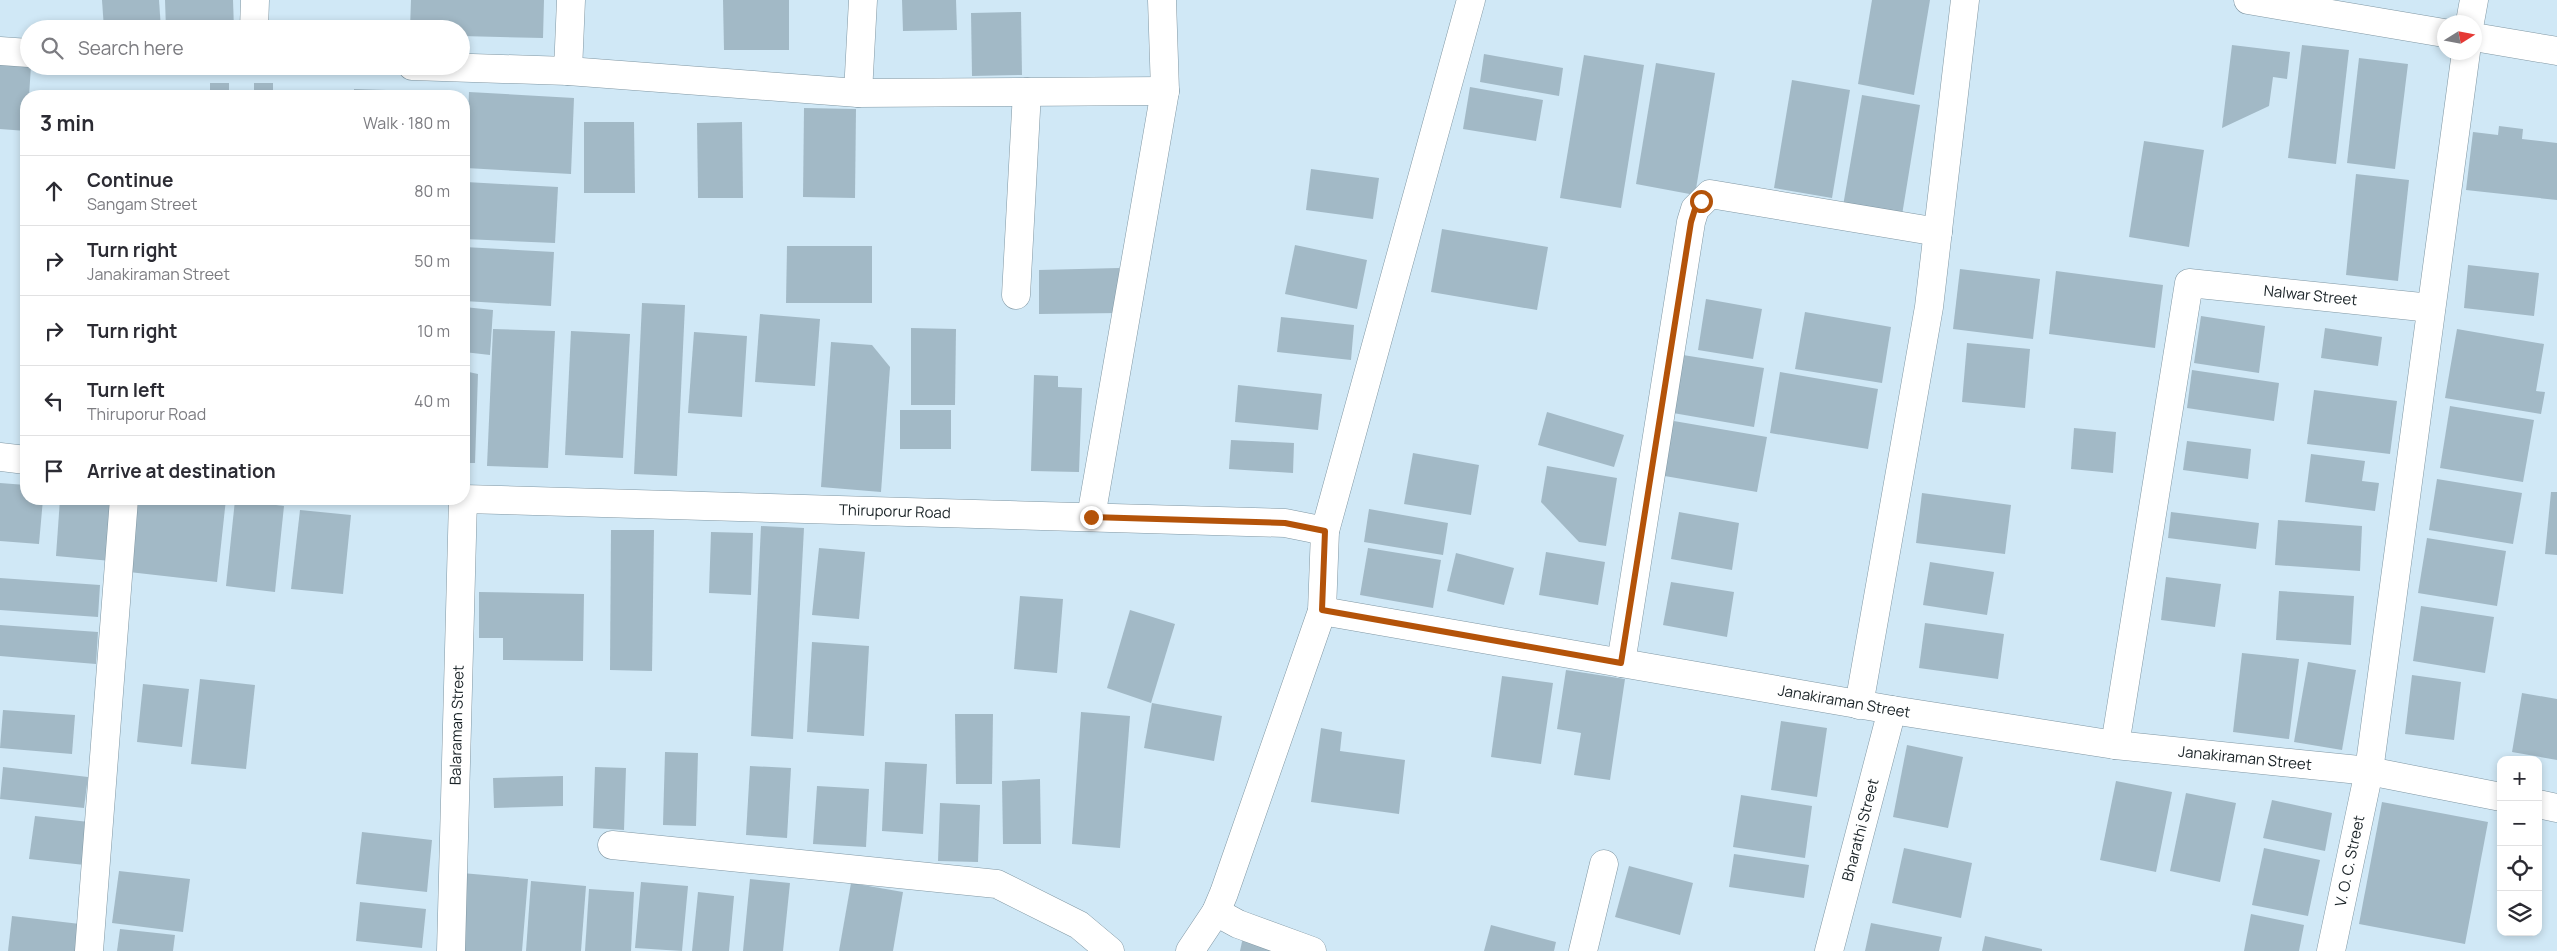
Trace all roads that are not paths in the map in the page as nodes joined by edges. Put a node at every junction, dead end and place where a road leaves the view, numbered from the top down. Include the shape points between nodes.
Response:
1 (255, 0) edge
2 (571, 0) edge
3 (863, 0) edge
4 (1162, 0) edge
5 (1471, 0) edge
6 (1965, 0) edge
7 (2248, 0) edge
8 (2474, 0) edge
9 (2471, 15) edge
10 (254, 20) edge
11 (2437, 31) edge
12 (2482, 39) edge
13 (0, 51) edge
14 (2557, 51) edge
15 (20, 52) edge
16 (2465, 60) edge
17 (470, 68) edge
18 (568, 71) junction
19 (1166, 91) junction
20 (1026, 92) junction
21 (858, 93) junction
22 (1938, 232) junction
23 (1016, 295) dead end
24 (2431, 308) junction
25 (0, 457) edge
26 (20, 459) edge
27 (470, 499) edge
28 (124, 505) edge
29 (463, 505) edge
30 (1091, 517) junction
31 (1325, 531) junction
32 (1322, 610) junction
33 (1621, 663) junction
34 (1859, 705) junction
35 (1892, 710) junction
36 (2115, 744) junction
37 (2369, 771) junction
38 (2497, 796) edge
39 (2542, 805) edge
40 (2557, 808) edge
41 (612, 845) dead end
42 (1604, 864) dead end
43 (1216, 912) junction
44 (89, 951) edge
45 (451, 951) edge
46 (1110, 951) edge
47 (1190, 951) edge
48 (1312, 951) edge
49 (1583, 951) edge
50 (1829, 951) edge
51 (2331, 951) edge

1 - 10 street
2 - 18 street
3 - 21 street
4 - 19 street
5 - 31 street
6 - 22 street
7 - 11 street
8 - 9 street
12 - 14 street
13 - 15 street
16 - 24 street, V. O. C. Street
17 - 18 street
18 - 21 street
19 - 20 street
19 - 30 street
20 - 21 street
20 - 23 street
22 - 33 street via 1710,194 1695,209
22 - 34 street via 1929,307
24 - 36 street, Nalwar Street via 2189,283
24 - 37 street, V. O. C. Street
25 - 26 street
27 - 30 street, Thiruporur Road
28 - 44 street
29 - 45 street, Balaraman Street
30 - 31 street, Thiruporur Road via 1285,523
31 - 32 street
32 - 33 street, Janakiraman Street
32 - 43 street
33 - 34 street, Janakiraman Street
34 - 35 street, Janakiraman Street
35 - 36 street, Janakiraman Street
35 - 50 street, Bharathi Street
36 - 37 street, Janakiraman Street
37 - 38 street, Janakiraman Street
37 - 51 street, V. O. C. Street
39 - 40 street
41 - 46 street via 997,884 1079,925
42 - 49 street
43 - 47 street
43 - 48 street via 1238,924

